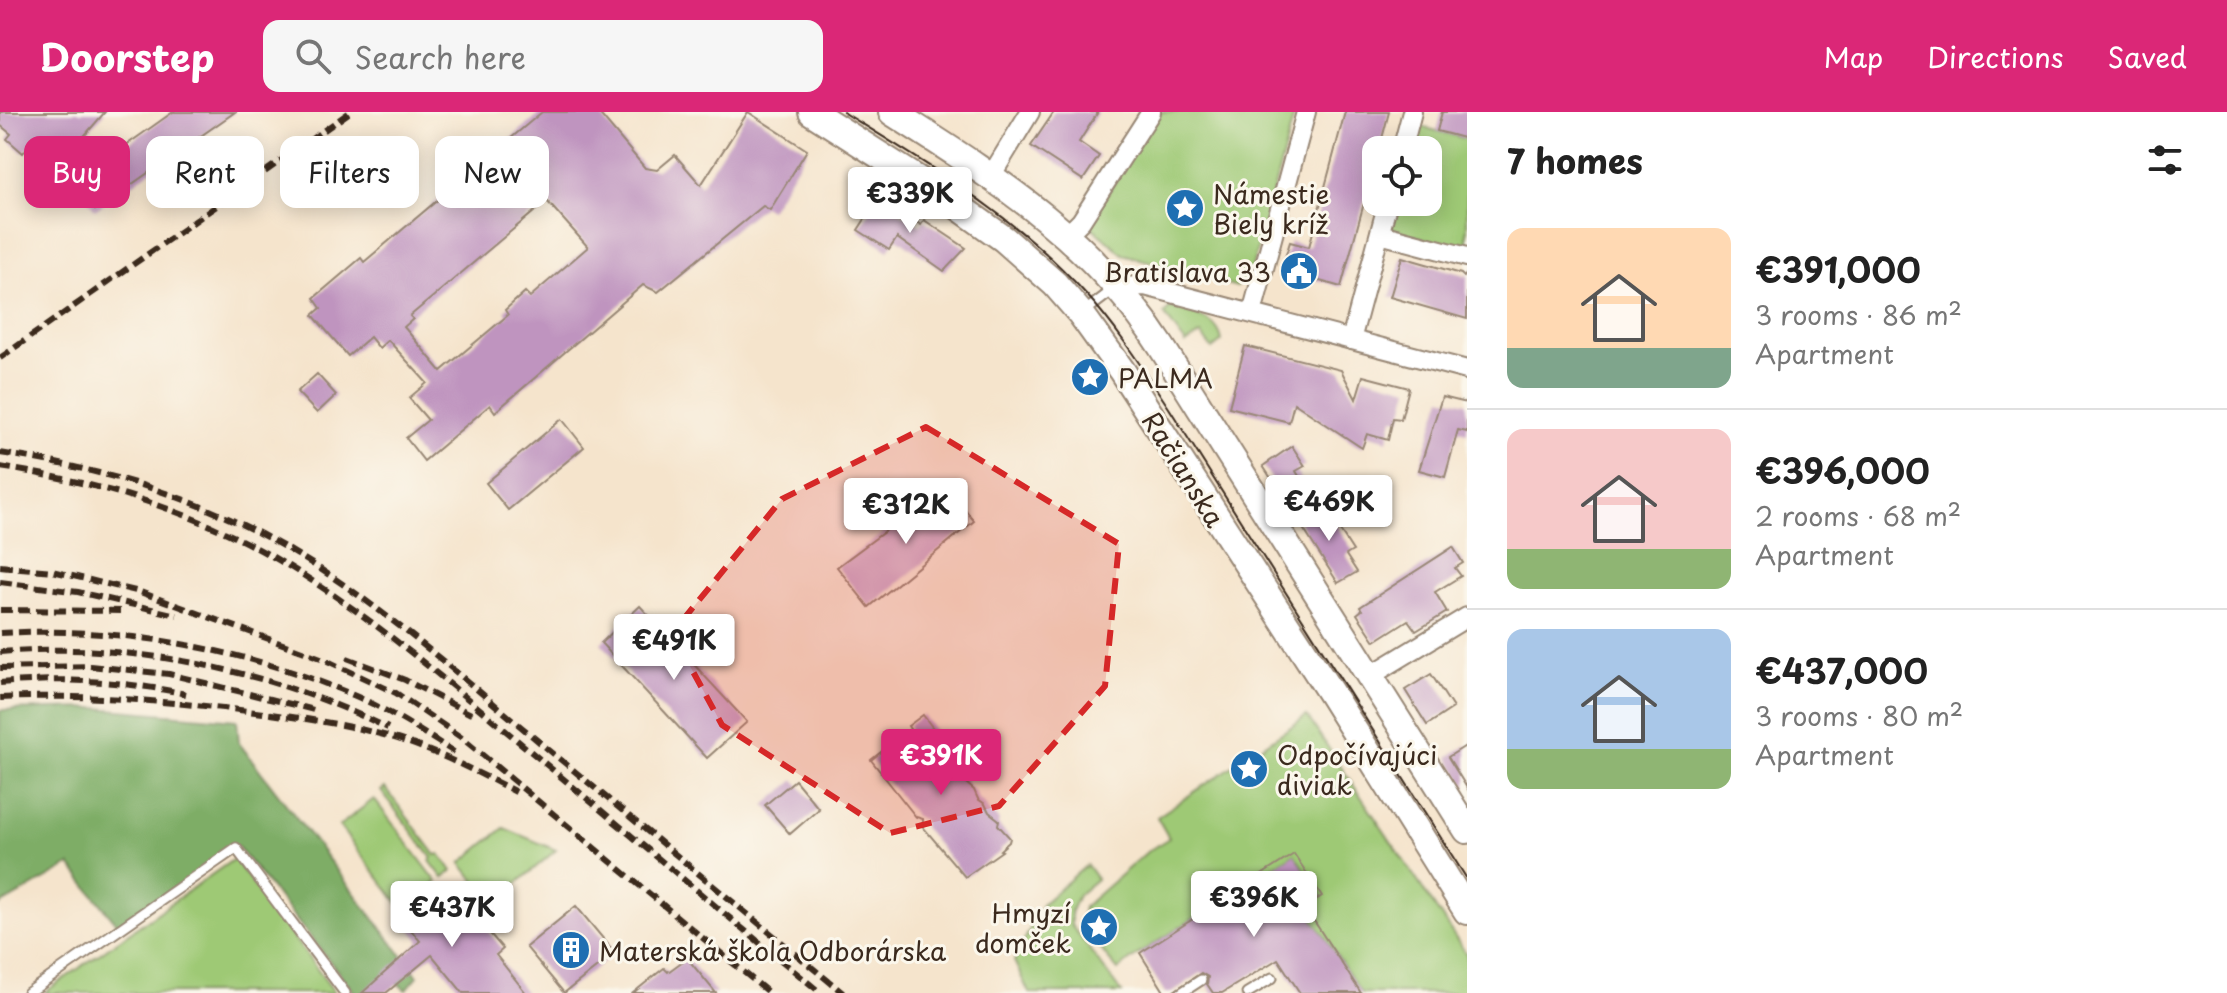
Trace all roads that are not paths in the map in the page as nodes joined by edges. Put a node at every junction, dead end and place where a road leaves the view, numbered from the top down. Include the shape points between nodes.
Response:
1 (812, 112) edge
2 (892, 112) edge
3 (1030, 112) edge
4 (1151, 112) edge
5 (1306, 112) edge
6 (1412, 112) edge
7 (1406, 136) edge
8 (991, 176) junction
9 (1384, 216) edge
10 (1380, 234) junction
11 (1067, 235) junction
12 (1467, 257) edge
13 (1117, 287) junction
14 (1252, 313) junction
15 (1081, 314) junction
16 (1351, 340) junction
17 (1467, 370) edge
18 (1467, 617) edge
19 (1370, 676) junction
20 (1467, 830) edge
21 (1467, 911) edge
22 (1272, 978) dead end
23 (1201, 980) dead end
24 (28, 993) edge
25 (345, 993) edge
26 (1181, 993) edge
27 (1247, 993) edge

1 - 15 main road, Račianska via 1004,239
2 - 8 main road, Račianska
3 - 8 street
4 - 11 street
5 - 14 street
6 - 7 street
8 - 11 main road, Račianska
9 - 10 street
10 - 12 street
10 - 16 street
11 - 13 main road, Račianska
13 - 14 street via 1145,286
13 - 15 lane
13 - 19 main road, Račianska via 1154,335
14 - 16 street
15 - 21 main road, Račianska
16 - 17 street
18 - 19 street
19 - 20 main road, Račianska
22 - 27 lane
23 - 26 lane
24 - 25 lane via 236,848

